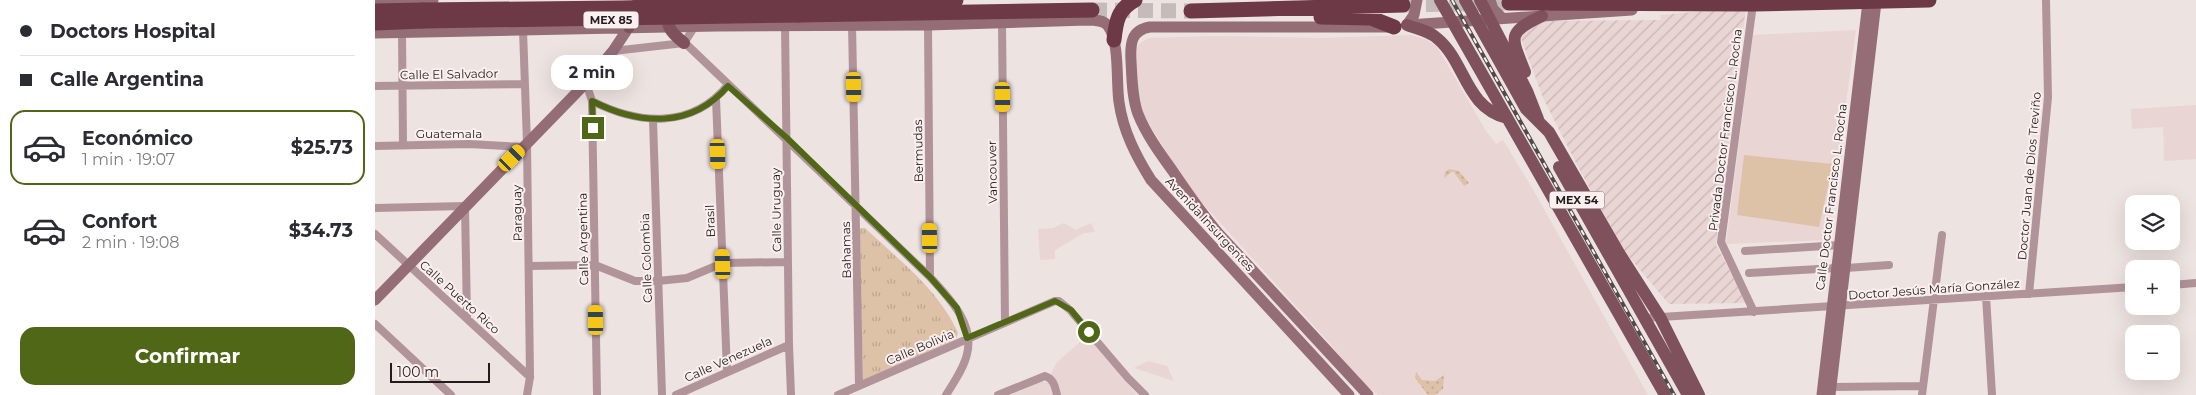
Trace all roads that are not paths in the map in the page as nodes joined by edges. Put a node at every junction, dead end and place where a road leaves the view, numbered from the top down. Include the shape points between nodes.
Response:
1 (514, 0) edge
2 (597, 0) edge
3 (639, 0) edge
4 (650, 0) edge
5 (666, 0) edge
6 (708, 0) edge
7 (929, 0) edge
8 (956, 0) edge
9 (1135, 0) edge
10 (1440, 0) edge
11 (1465, 0) edge
12 (1480, 0) edge
13 (1490, 0) edge
14 (1929, 0) edge
15 (2047, 0) edge
16 (375, 1) edge
17 (681, 1) edge
18 (887, 1) edge
19 (1410, 2) edge
20 (1872, 2) junction
21 (1509, 3) dead end
22 (1670, 4) junction
23 (1753, 4) junction
24 (799, 9) junction
25 (1260, 9) junction
26 (1092, 10) tunnel mouth
27 (375, 11) edge
28 (426, 11) edge
29 (1191, 11) tunnel mouth
30 (876, 14) junction
31 (1541, 16) junction
32 (1495, 18) junction
33 (1451, 20) junction
34 (1476, 20) junction
35 (1002, 22) junction
36 (375, 23) edge
37 (954, 23) junction
38 (852, 24) junction
39 (785, 25) junction
40 (928, 25) junction
41 (697, 26) junction
42 (716, 26) junction
43 (1400, 26) junction
44 (673, 27) junction
45 (604, 28) junction
46 (635, 28) junction
47 (589, 29) junction
48 (517, 30) junction
49 (375, 33) edge
50 (402, 33) junction
51 (1113, 40) junction
52 (684, 43) junction
53 (613, 51) junction
54 (1116, 71) junction
55 (586, 83) junction
56 (524, 84) junction
57 (403, 85) junction
58 (375, 86) edge
59 (728, 86) junction
60 (716, 99) junction
61 (1134, 100) junction
62 (592, 101) junction
63 (1507, 118) junction
64 (653, 120) junction
65 (1539, 122) junction
66 (1858, 124) junction
67 (787, 138) junction
68 (403, 144) junction
69 (525, 145) junction
70 (375, 146) edge
71 (1163, 156) junction
72 (1140, 162) junction
73 (1566, 163) junction
74 (1151, 180) junction
75 (465, 206) junction
76 (856, 206) junction
77 (375, 208) edge
78 (1200, 211) junction
79 (375, 234) edge
80 (1942, 235) dead end
81 (1839, 245) junction
82 (1745, 251) dead end
83 (788, 262) junction
84 (723, 264) junction
85 (595, 265) junction
86 (1889, 265) dead end
87 (409, 266) junction
88 (529, 266) junction
89 (1841, 268) junction
90 (1749, 272) dead end
91 (1236, 273) junction
92 (930, 277) junction
93 (658, 281) junction
94 (2196, 283) edge
95 (2180, 284) edge
96 (2125, 288) edge
97 (2029, 294) junction
98 (1986, 296) junction
99 (375, 300) edge
100 (1934, 301) junction
101 (1837, 306) junction
102 (1754, 312) junction
103 (1660, 317) junction
104 (467, 318) junction
105 (1645, 318) junction
106 (1005, 322) junction
107 (375, 324) edge
108 (967, 338) junction
109 (789, 345) junction
110 (727, 372) junction
111 (530, 377) junction
112 (859, 385) junction
113 (1923, 386) junction
114 (1831, 391) edge
115 (1362, 393) edge
116 (451, 395) edge
117 (527, 395) edge
118 (597, 395) edge
119 (662, 395) edge
120 (676, 395) edge
121 (791, 395) edge
122 (837, 395) edge
123 (947, 395) edge
124 (998, 395) edge
125 (1057, 395) edge
126 (1145, 395) edge
127 (1349, 395) edge
128 (1665, 395) edge
129 (1688, 395) edge
130 (1699, 395) edge
131 (1822, 395) edge
132 (1922, 395) edge
133 (1992, 395) edge

1 - 48 main road via 522,16
2 - 47 main road via 603,8 602,20
3 - 46 main road
4 - 46 main road
5 - 44 main road
6 - 42 main road via 705,14
7 - 8 highway, MEX 85
7 - 18 highway, MEX 85
9 - 51 highway via 1119,13
10 - 33 main road, MEX 54
11 - 34 main road, MEX 54
12 - 32 main road, MEX 54
13 - 32 main road
14 - 20 highway
15 - 97 street, Doctor Juan de Dios Treviño via 2049,97
16 - 28 main road
17 - 41 main road
17 - 44 main road
18 - 24 highway, MEX 85
19 - 25 highway
19 - 43 main road via 1414,15
20 - 23 highway
20 - 66 main road, Calle Doctor Francisco L. Rocha
21 - 22 highway
22 - 23 highway
22 - 31 main road via 1659,8
23 - 102 street, Privada Doctor Francisco L. Rocha via 1721,242
24 - 28 highway, MEX 85, bridge
24 - 30 highway, MEX 85
25 - 29 highway
25 - 43 highway via 1308,16 1371,18
26 - 30 highway, MEX 85
27 - 28 highway, MEX 85
28 - 36 highway, MEX 85
30 - 37 highway via 884,19
31 - 32 main road
31 - 73 main road via 1518,28 1516,47 1532,89 1561,145
32 - 34 main road
32 - 65 main road, MEX 54
33 - 34 main road
33 - 43 main road
33 - 63 main road, MEX 54
34 - 65 main road, MEX 54 via 1526,110
35 - 37 main road
35 - 51 main road via 1098,20 1107,24
35 - 106 street, Vancouver
37 - 40 main road
38 - 39 main road
38 - 40 main road
38 - 76 street, Bahamas
39 - 42 main road
39 - 67 street, Calle Uruguay
40 - 92 street, Bermudas
41 - 42 main road
41 - 44 main road
41 - 52 street
43 - 61 main road, Avenida Insurgentes via 1150,27 1137,31 1132,40
43 - 63 main road via 1437,38 1476,99 1496,115
44 - 46 main road
44 - 52 main road via 671,33
45 - 46 main road
45 - 47 main road
45 - 53 main road via 611,39
46 - 53 main road
47 - 48 main road
48 - 50 main road
48 - 56 street, Paraguay
49 - 50 main road
50 - 57 street
51 - 54 main road, Avenida Insurgentes
52 - 53 street
52 - 59 street
53 - 55 main road
54 - 61 main road via 1124,71
54 - 72 main road, Avenida Insurgentes via 1125,129
55 - 62 street, Calle Argentina
55 - 69 main road
56 - 57 street, Calle El Salvador
56 - 69 street, Paraguay
57 - 58 street, Calle El Salvador
57 - 68 street
59 - 60 street
59 - 67 street
60 - 64 street via 677,117
60 - 84 street, Brasil
61 - 71 main road, Avenida Insurgentes via 1138,114
62 - 64 street via 620,114
62 - 85 street, Calle Argentina
63 - 128 main road, MEX 54
64 - 93 street, Calle Colombia
65 - 73 main road, MEX 54 via 1549,132
65 - 105 main road, MEX 54 via 1542,137
66 - 81 main road, Calle Doctor Francisco L. Rocha
66 - 89 main road, Calle Doctor Francisco L. Rocha
67 - 76 street
67 - 83 street, Calle Uruguay
68 - 69 street, Guatemala
68 - 70 street, Guatemala
69 - 75 main road
69 - 88 street, Paraguay
71 - 72 main road via 1154,163
71 - 78 main road, Avenida Insurgentes
72 - 74 main road, Avenida Insurgentes
73 - 103 main road, MEX 54
74 - 78 main road via 1160,183 1186,209
74 - 91 main road, Avenida Insurgentes
75 - 77 street
75 - 87 main road
75 - 104 street
76 - 92 street
76 - 112 street, Bahamas
78 - 91 main road via 1206,232 1233,260
78 - 115 main road, Avenida Insurgentes
79 - 87 street, Calle Puerto Rico
80 - 100 street
81 - 82 street
81 - 89 main road, Calle Doctor Francisco L. Rocha
83 - 84 street
83 - 109 street, Calle Uruguay
84 - 93 street via 687,278
84 - 110 street, Brasil
85 - 88 street
85 - 93 street via 635,281
85 - 118 street, Calle Argentina
86 - 89 street
87 - 99 main road
87 - 104 street, Calle Puerto Rico
88 - 111 street, Paraguay
89 - 90 street
89 - 101 main road, Calle Doctor Francisco L. Rocha
91 - 127 main road, Avenida Insurgentes
92 - 108 street via 957,308
93 - 119 street, Calle Colombia
94 - 95 street
96 - 97 street, Doctor Jesús María González
97 - 98 street, Doctor Jesús María González
98 - 100 street, Doctor Jesús María González
98 - 133 street
100 - 101 street, Doctor Jesús María González
100 - 113 street
101 - 102 street, Doctor Jesús María González
101 - 114 main road, Calle Doctor Francisco L. Rocha
101 - 131 main road, Calle Doctor Francisco L. Rocha
102 - 103 street, Doctor Jesús María González
103 - 105 street, Doctor Jesús María González
103 - 130 main road, MEX 54
104 - 111 street, Calle Puerto Rico
105 - 129 main road, MEX 54
106 - 108 street, Calle Bolivia
106 - 126 street, Calle Bolivia via 1059,301 1071,310
107 - 116 street
108 - 112 street, Calle Bolivia
108 - 123 street via 968,352 964,364
109 - 110 street, Calle Venezuela
109 - 121 street, Calle Uruguay
110 - 120 street, Calle Venezuela
111 - 117 street, Paraguay
112 - 122 street, Calle Bolivia
113 - 114 street
113 - 132 street
124 - 125 street via 1045,376 1053,382

